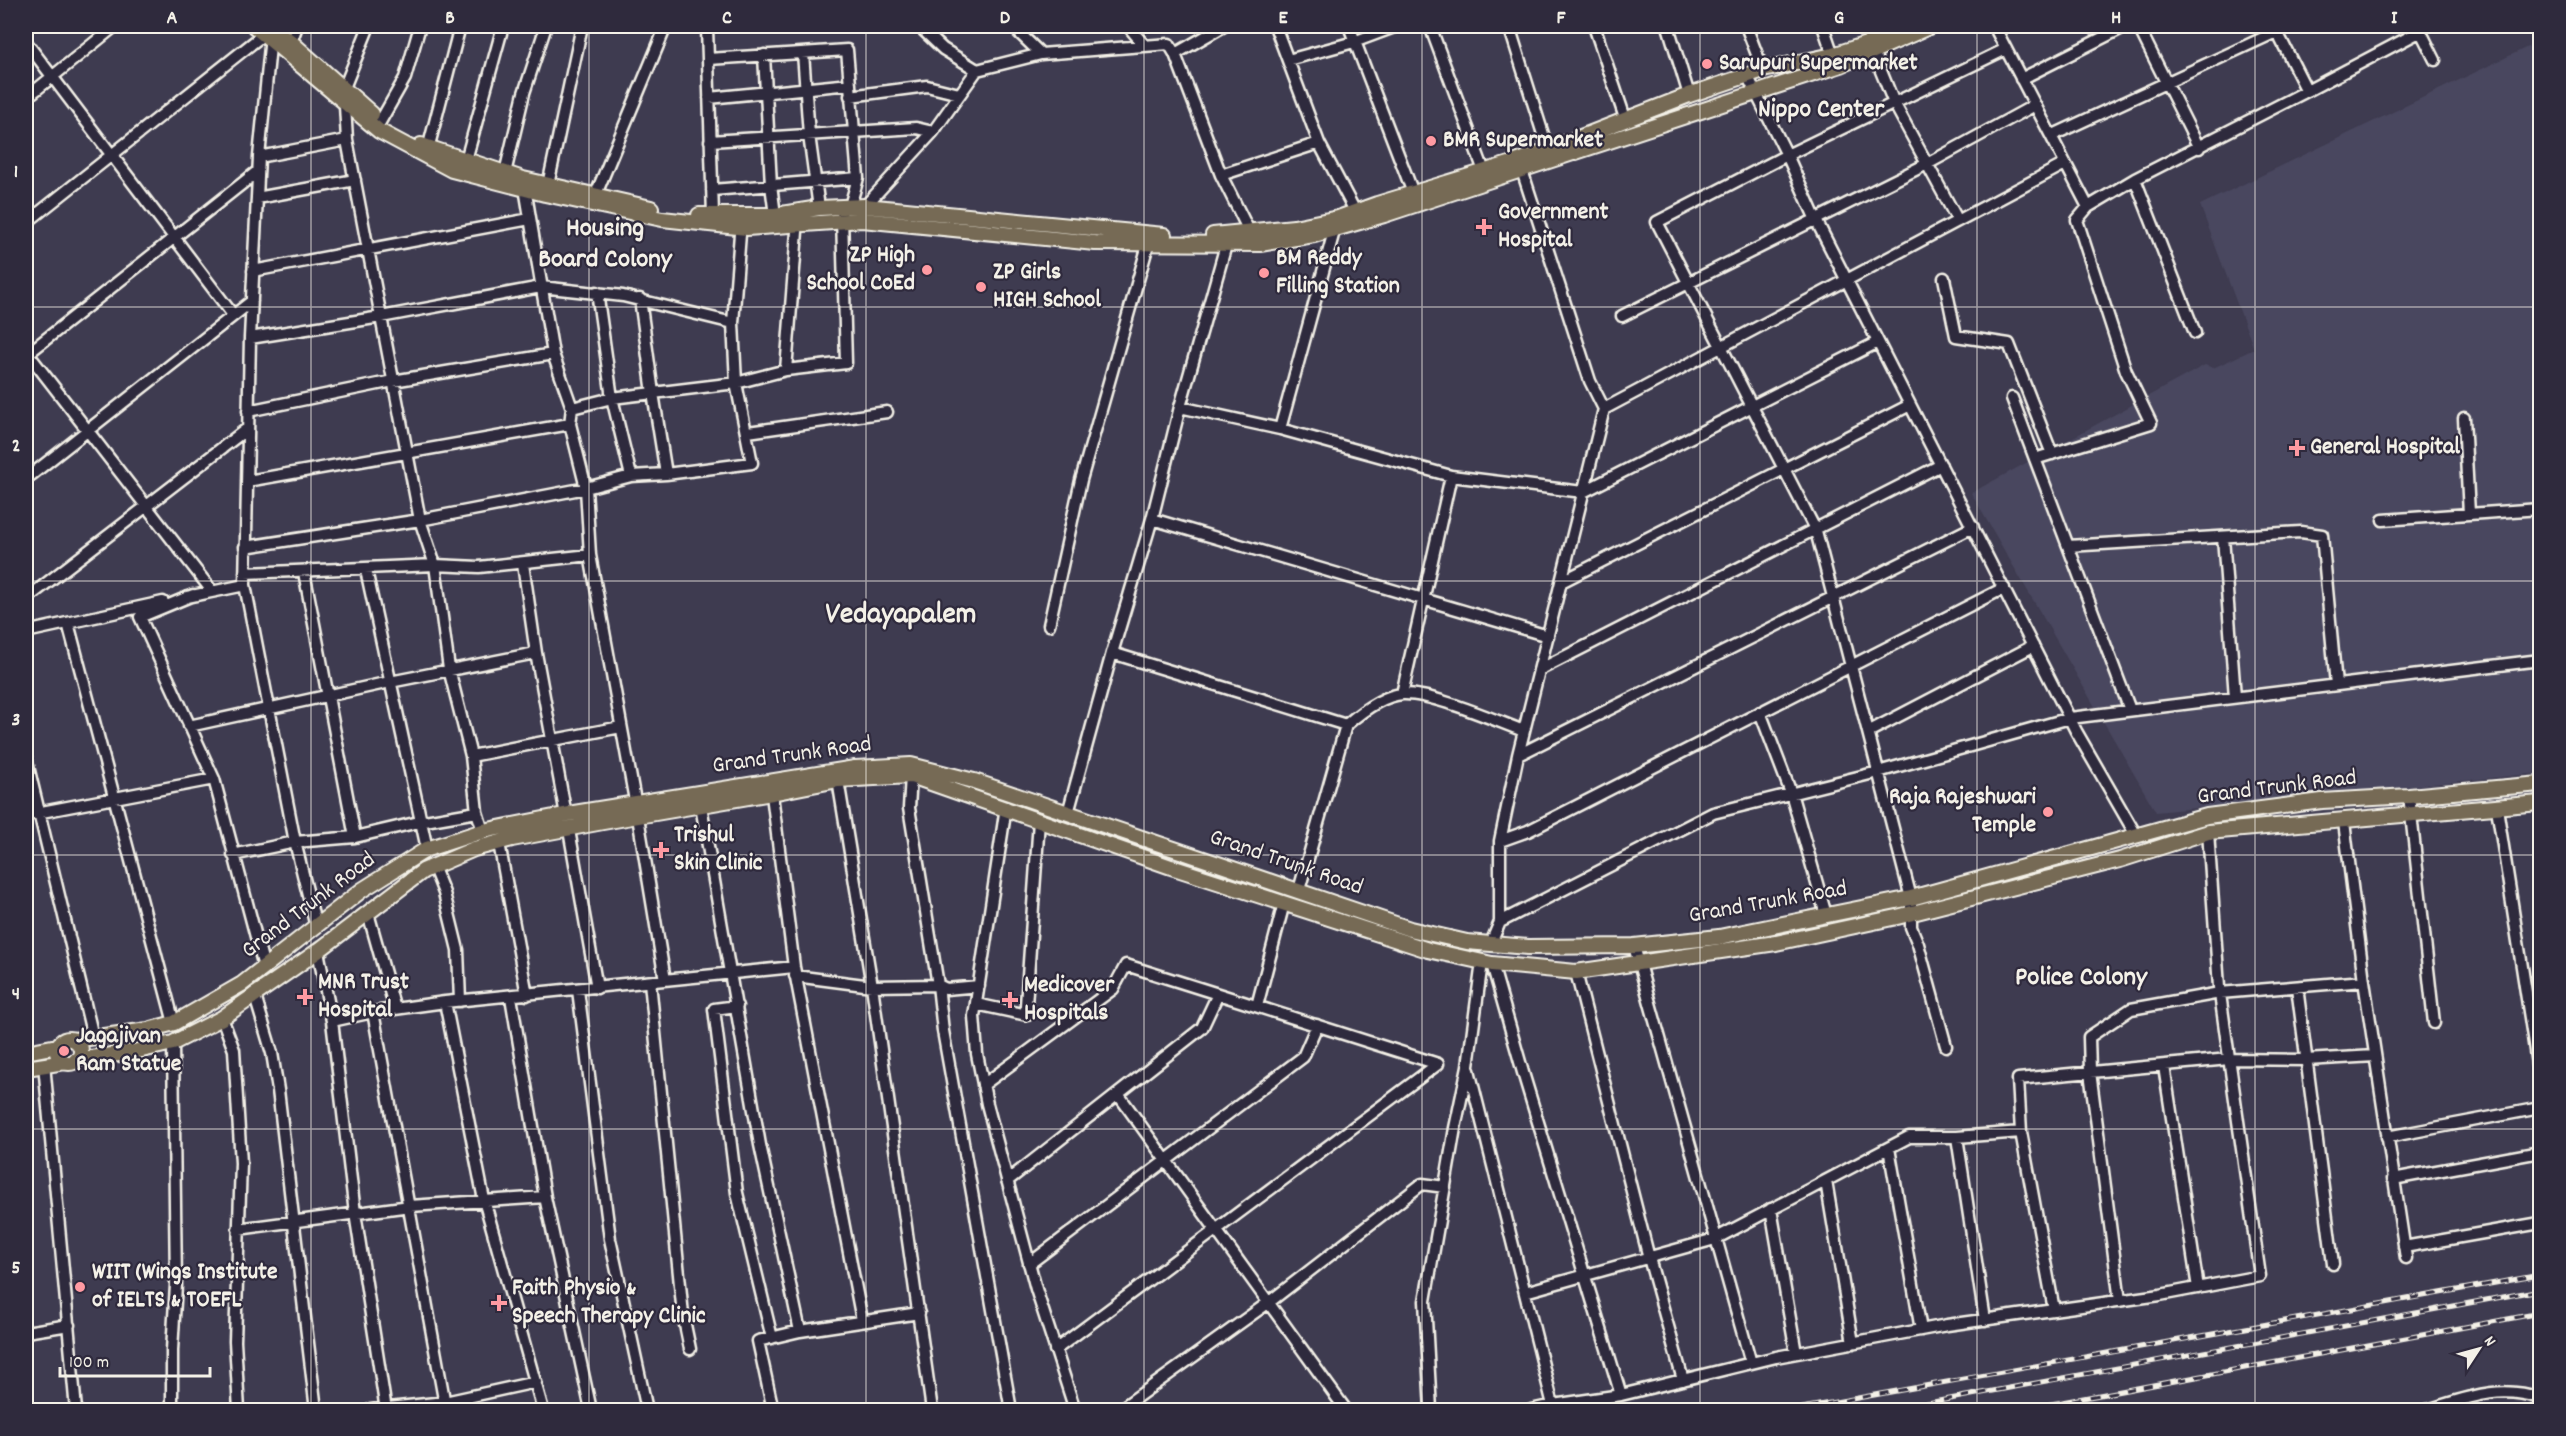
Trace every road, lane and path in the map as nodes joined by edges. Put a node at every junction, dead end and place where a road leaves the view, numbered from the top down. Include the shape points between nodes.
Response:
1 (115, 26) edge
2 (297, 26) edge
3 (369, 26) edge
4 (420, 26) edge
5 (460, 26) edge
6 (503, 26) edge
7 (546, 26) edge
8 (582, 26) edge
9 (666, 26) edge
10 (919, 26) edge
11 (1012, 26) edge
12 (1128, 26) edge
13 (1224, 26) edge
14 (1275, 26) edge
15 (1349, 26) edge
16 (1397, 26) edge
17 (1430, 26) edge
18 (1509, 26) edge
19 (1594, 26) edge
20 (1668, 26) edge
21 (1746, 26) edge
22 (1822, 26) edge
23 (1915, 26) edge
24 (1931, 26) edge
25 (1994, 26) edge
26 (2126, 26) edge
27 (2138, 26) edge
28 (2289, 26) edge
29 (707, 28) dead end
30 (2275, 28) edge
31 (2419, 28) edge
32 (1900, 29) edge
33 (266, 31) edge
34 (26, 42) edge
35 (291, 42) junction
36 (1354, 42) junction
37 (1145, 46) junction
38 (1871, 47) junction
39 (2006, 49) junction
40 (802, 53) junction
41 (1041, 54) junction
42 (1175, 54) junction
43 (764, 55) junction
44 (1833, 55) junction
45 (708, 59) junction
46 (1288, 60) junction
47 (2435, 60) dead end
48 (977, 70) junction
49 (1763, 70) junction
50 (52, 77) junction
51 (1748, 77) junction
52 (2021, 78) junction
53 (2166, 83) junction
54 (850, 84) junction
55 (807, 88) junction
56 (2307, 91) junction
57 (765, 93) junction
58 (1756, 93) junction
59 (959, 94) junction
60 (344, 95) junction
61 (1689, 95) junction
62 (850, 96) junction
63 (26, 98) edge
64 (709, 98) junction
65 (1894, 103) junction
66 (2035, 105) junction
67 (1626, 121) junction
68 (380, 122) junction
69 (854, 132) junction
70 (933, 132) junction
71 (810, 135) junction
72 (2051, 136) junction
73 (768, 138) junction
74 (347, 140) junction
75 (710, 141) junction
76 (1319, 143) junction
77 (2199, 148) junction
78 (428, 149) junction
79 (1548, 150) junction
80 (112, 155) junction
81 (1787, 155) junction
82 (259, 157) junction
83 (466, 160) junction
84 (1929, 163) junction
85 (2065, 164) junction
86 (1520, 165) junction
87 (258, 171) junction
88 (1484, 171) junction
89 (505, 172) junction
90 (1221, 175) junction
91 (858, 178) junction
92 (2135, 179) junction
93 (355, 180) junction
94 (816, 181) junction
95 (524, 184) junction
96 (548, 185) junction
97 (771, 185) junction
98 (712, 190) junction
99 (1413, 193) junction
100 (596, 194) junction
101 (257, 198) junction
102 (846, 206) junction
103 (865, 206) junction
104 (2088, 207) junction
105 (819, 208) junction
106 (1356, 213) junction
107 (713, 215) junction
108 (775, 215) junction
109 (798, 218) junction
110 (530, 219) junction
111 (1815, 220) junction
112 (741, 221) junction
113 (843, 221) junction
114 (1958, 221) junction
115 (1336, 223) junction
116 (26, 224) edge
117 (1249, 231) junction
118 (174, 237) junction
119 (1150, 239) junction
120 (1228, 239) junction
121 (368, 249) junction
122 (253, 271) junction
123 (1944, 278) dead end
124 (1846, 280) junction
125 (1689, 284) junction
126 (541, 287) junction
127 (597, 292) junction
128 (640, 299) junction
129 (252, 301) junction
130 (233, 315) junction
131 (1622, 316) dead end
132 (381, 317) junction
133 (733, 323) junction
134 (2195, 333) dead end
135 (250, 338) junction
136 (1878, 342) junction
137 (1721, 346) junction
138 (26, 353) edge
139 (553, 354) junction
140 (786, 370) junction
141 (393, 381) junction
142 (736, 384) junction
143 (653, 393) junction
144 (2012, 398) dead end
145 (612, 399) junction
146 (1911, 405) junction
147 (1752, 406) junction
148 (1180, 407) junction
149 (572, 408) junction
150 (1604, 409) junction
151 (248, 411) junction
152 (887, 412) dead end
153 (2464, 418) dead end
154 (570, 424) junction
155 (248, 428) junction
156 (1280, 429) junction
157 (87, 430) junction
158 (748, 432) junction
159 (407, 452) junction
160 (2052, 454) junction
161 (2035, 459) junction
162 (1941, 465) junction
163 (1784, 469) junction
164 (666, 474) junction
165 (631, 476) junction
166 (1451, 476) junction
167 (26, 478) edge
168 (247, 482) junction
169 (586, 488) junction
170 (1584, 492) junction
171 (146, 506) junction
172 (2541, 509) edge
173 (2469, 514) junction
174 (1152, 519) junction
175 (420, 520) junction
176 (2383, 520) dead end
177 (1973, 527) junction
178 (1816, 531) junction
179 (2223, 537) junction
180 (2068, 546) junction
181 (245, 547) junction
182 (590, 555) junction
183 (523, 564) junction
184 (435, 565) junction
185 (366, 570) junction
186 (304, 572) junction
187 (245, 579) junction
188 (1561, 582) junction
189 (2004, 588) junction
190 (212, 591) junction
191 (193, 596) junction
192 (1833, 597) junction
193 (26, 599) edge
194 (1423, 600) junction
195 (68, 623) junction
196 (1049, 625) dead end
197 (26, 632) edge
198 (1548, 636) junction
199 (2033, 646) junction
200 (536, 653) junction
201 (1112, 653) junction
202 (2541, 660) edge
203 (1851, 668) junction
204 (449, 669) junction
205 (1539, 670) junction
206 (390, 682) junction
207 (2336, 685) junction
208 (1402, 694) junction
209 (328, 695) junction
210 (2235, 697) junction
211 (269, 708) junction
212 (2130, 710) junction
213 (1760, 712) junction
214 (2070, 717) junction
215 (1346, 725) junction
216 (189, 726) junction
217 (621, 727) junction
218 (1524, 731) junction
219 (1868, 732) junction
220 (553, 740) junction
221 (1518, 755) junction
222 (471, 756) junction
223 (26, 758) edge
224 (1878, 772) junction
225 (911, 776) junction
226 (214, 779) junction
227 (838, 780) junction
228 (2541, 784) edge
229 (771, 787) junction
230 (1791, 793) junction
231 (2409, 796) junction
232 (114, 798) junction
233 (2541, 803) edge
234 (701, 806) junction
235 (1006, 807) junction
236 (2497, 808) junction
237 (636, 810) junction
238 (37, 812) junction
239 (477, 812) junction
240 (1068, 813) junction
241 (26, 814) edge
242 (566, 815) junction
243 (2411, 815) junction
244 (1040, 821) junction
245 (419, 822) junction
246 (2344, 822) junction
247 (569, 830) junction
248 (483, 831) junction
249 (2208, 832) junction
250 (2136, 835) junction
251 (355, 837) junction
252 (1500, 841) junction
253 (295, 842) junction
254 (500, 843) junction
255 (427, 849) junction
256 (233, 855) junction
257 (434, 868) junction
258 (1278, 883) junction
259 (1306, 892) junction
260 (1911, 898) junction
261 (1279, 902) junction
262 (1307, 911) junction
263 (368, 913) junction
264 (1910, 914) junction
265 (1826, 915) junction
266 (1500, 922) junction
267 (316, 927) junction
268 (1467, 942) junction
269 (1491, 943) junction
270 (1634, 946) junction
271 (1528, 947) junction
272 (318, 951) junction
273 (1465, 958) junction
274 (1487, 963) junction
275 (1639, 964) junction
276 (264, 967) junction
277 (1527, 968) junction
278 (794, 971) junction
279 (731, 972) junction
280 (1576, 972) junction
281 (665, 980) junction
282 (2364, 981) junction
283 (650, 982) junction
284 (938, 985) junction
285 (872, 986) junction
286 (979, 986) junction
287 (2297, 987) junction
288 (597, 988) junction
289 (578, 990) junction
290 (254, 993) junction
291 (2220, 993) junction
292 (1218, 994) junction
293 (527, 995) junction
294 (511, 997) junction
295 (460, 1001) junction
296 (445, 1002) junction
297 (976, 1005) junction
298 (736, 1006) junction
299 (1257, 1006) junction
300 (395, 1009) junction
301 (373, 1012) junction
302 (222, 1018) junction
303 (332, 1021) junction
304 (174, 1023) junction
305 (2434, 1023) dead end
306 (1317, 1025) junction
307 (93, 1037) junction
308 (74, 1040) junction
309 (2537, 1040) edge
310 (173, 1043) junction
311 (57, 1046) junction
312 (1946, 1046) dead end
313 (26, 1052) edge
314 (2375, 1056) junction
315 (2229, 1059) junction
316 (2306, 1060) junction
317 (70, 1061) junction
318 (44, 1064) junction
319 (1468, 1066) junction
320 (2164, 1066) junction
321 (26, 1068) edge
322 (2090, 1072) junction
323 (983, 1085) junction
324 (2541, 1085) edge
325 (1118, 1094) junction
326 (2541, 1108) edge
327 (2021, 1132) junction
328 (1957, 1137) junction
329 (2386, 1137) junction
330 (1888, 1148) junction
331 (2541, 1152) edge
332 (1167, 1162) junction
333 (2393, 1179) junction
334 (1007, 1181) junction
335 (1826, 1181) junction
336 (1445, 1187) junction
337 (545, 1197) junction
338 (484, 1200) junction
339 (410, 1206) junction
340 (1772, 1209) junction
341 (355, 1213) junction
342 (293, 1223) junction
343 (2541, 1223) edge
344 (238, 1228) junction
345 (1216, 1231) junction
346 (1715, 1239) junction
347 (2404, 1247) junction
348 (1649, 1258) junction
349 (2406, 1258) dead end
350 (1029, 1264) junction
351 (2333, 1264) dead end
352 (1584, 1276) junction
353 (2198, 1288) junction
354 (1525, 1292) junction
355 (2120, 1300) junction
356 (1268, 1303) junction
357 (2054, 1310) junction
358 (919, 1313) junction
359 (862, 1320) junction
360 (1985, 1320) junction
361 (69, 1325) junction
362 (1921, 1330) junction
363 (800, 1331) junction
364 (26, 1332) edge
365 (772, 1338) junction
366 (1852, 1343) junction
367 (690, 1349) dead end
368 (1055, 1350) junction
369 (1796, 1353) junction
370 (1750, 1363) junction
371 (1683, 1380) junction
372 (536, 1382) junction
373 (1621, 1395) junction
374 (2541, 1398) edge
375 (1553, 1405) junction
376 (446, 1406) edge
377 (2541, 1407) edge
378 (386, 1409) edge
379 (76, 1410) edge
380 (172, 1410) edge
381 (239, 1410) edge
382 (316, 1410) edge
383 (370, 1410) edge
384 (543, 1410) edge
385 (591, 1410) edge
386 (646, 1410) edge
387 (773, 1410) edge
388 (932, 1410) edge
389 (1011, 1410) edge
390 (1075, 1410) edge
391 (1119, 1410) edge
392 (1346, 1410) edge
393 (1431, 1410) edge
394 (1531, 1410) edge
395 (2427, 1410) edge
396 (2535, 1410) edge

1 - 50 street
2 - 35 street
3 - 60 street
4 - 68 street via 405,78
5 - 78 street
6 - 83 street
7 - 89 street via 524,93
8 - 96 street
9 - 100 street
10 - 48 street via 943,49
11 - 41 street
12 - 37 street
13 - 42 street
14 - 46 street
15 - 36 street
16 - 36 street
17 - 88 street
18 - 79 street
19 - 67 street
20 - 61 street
21 - 49 street
22 - 44 street
23 - 32 main road
24 - 38 main road
25 - 39 street
26 - 52 street
27 - 53 street
28 - 30 street
29 - 45 street
30 - 53 street
30 - 56 street
31 - 47 street
31 - 56 street
32 - 38 main road
33 - 35 main road
33 - 60 main road
33 - 80 street
33 - 82 street
34 - 50 street
35 - 60 main road
36 - 46 street
36 - 99 street
37 - 41 street
37 - 42 street via 1168,44
38 - 44 main road
38 - 58 main road via 1841,65
38 - 65 street
39 - 52 street
39 - 65 street
40 - 43 street
40 - 54 street via 847,50
40 - 55 street
41 - 48 street
42 - 90 street
43 - 45 street
43 - 57 street
44 - 49 main road
45 - 64 street
46 - 76 street
48 - 59 street
49 - 51 main road
50 - 63 street
50 - 80 street
51 - 58 street
51 - 61 main road
52 - 66 street
53 - 72 street
53 - 77 street
54 - 55 street
54 - 62 street
55 - 57 street
55 - 71 street
56 - 77 street
57 - 64 street
57 - 73 street
58 - 81 street
58 - 86 main road
59 - 62 street via 927,86
59 - 70 street
60 - 68 main road
60 - 74 street
60 - 95 main road via 379,131 452,170
61 - 67 main road
62 - 69 street
64 - 75 street
65 - 81 street
65 - 84 street
66 - 72 street
66 - 84 street
67 - 79 main road
68 - 78 main road
69 - 70 street via 916,128
69 - 71 street
69 - 91 street
70 - 103 street
71 - 73 street
71 - 94 street
72 - 85 street
73 - 75 street
73 - 97 street
74 - 82 street
74 - 93 street
75 - 98 street
76 - 90 street
76 - 106 street
77 - 92 street
78 - 83 main road
79 - 86 main road
80 - 116 street
80 - 118 street
81 - 111 street
81 - 125 street via 1657,222
82 - 87 street
83 - 89 main road
84 - 111 street
84 - 114 street
85 - 104 street
85 - 114 street
86 - 88 main road
86 - 115 main road
86 - 150 street via 1590,381
87 - 101 street
87 - 118 street
88 - 99 main road
89 - 95 main road
90 - 117 street
91 - 94 street
91 - 102 street
92 - 104 street
92 - 134 street
93 - 101 street
93 - 121 street
94 - 97 street
94 - 105 street
95 - 96 main road
95 - 110 street
95 - 112 main road via 662,219
96 - 100 main road
97 - 98 street
97 - 108 street
98 - 107 street
99 - 106 main road
100 - 107 main road via 670,213
101 - 122 street
102 - 103 main road
102 - 105 main road
102 - 113 street
103 - 119 main road
104 - 160 street via 2077,220 2126,371 2151,423
105 - 109 main road
106 - 115 main road
107 - 112 main road
108 - 109 main road
108 - 112 main road
109 - 112 main road
109 - 113 main road
109 - 140 street
110 - 121 street
110 - 126 street
111 - 124 street
111 - 125 street
112 - 133 street
113 - 119 main road via 905,223 1095,243
113 - 140 street via 846,363
114 - 124 street
115 - 117 main road
115 - 120 main road via 1260,244
115 - 156 street
117 - 120 main road
118 - 130 street
118 - 138 street
119 - 120 main road
119 - 196 street via 1081,480
120 - 148 street
121 - 122 street
121 - 132 street
122 - 129 street
123 - 160 street via 1956,336 2009,344
124 - 136 street
124 - 137 street
125 - 131 street
125 - 137 street
126 - 127 street
126 - 132 street
126 - 139 street
127 - 128 street
127 - 145 street
128 - 133 street
128 - 143 street
129 - 130 street
129 - 135 street
130 - 157 street
132 - 135 street
132 - 141 street
133 - 142 street
135 - 151 street
136 - 146 street
136 - 147 street
137 - 147 street
137 - 150 street
138 - 157 street
139 - 141 street
139 - 149 street
140 - 142 street
141 - 151 street
141 - 159 street
142 - 143 street
142 - 158 street
143 - 145 street
143 - 164 street
144 - 161 street
145 - 149 street
145 - 165 street
146 - 162 street
146 - 163 street
147 - 163 street
147 - 170 street
148 - 156 street
148 - 174 street
149 - 154 street
150 - 170 street
151 - 155 street
152 - 158 street
153 - 173 street
154 - 159 street
154 - 169 street
155 - 168 street
155 - 171 street
156 - 166 street
157 - 167 street
157 - 171 street
158 - 164 street via 752,464
159 - 168 street
159 - 175 street
160 - 161 street
161 - 180 street
162 - 177 street
162 - 178 street
163 - 178 street
163 - 188 street
164 - 165 street
165 - 169 street
166 - 170 street
166 - 194 street
168 - 181 street
169 - 175 street
169 - 182 street
170 - 188 street
171 - 190 street
171 - 193 street
172 - 173 street
173 - 176 street
174 - 194 street
174 - 201 street
175 - 181 street
175 - 184 street
177 - 189 street
177 - 192 street
178 - 192 street
178 - 205 street
179 - 180 street
179 - 207 street via 2301,532 2322,535
179 - 210 street
180 - 212 street
181 - 187 street
182 - 183 street
182 - 217 street
183 - 184 street
183 - 200 street
184 - 185 street
184 - 204 street
185 - 186 street
185 - 206 street
186 - 187 street
186 - 209 street
187 - 190 street
187 - 211 street
188 - 198 street
189 - 199 street
189 - 203 street
190 - 191 street
191 - 195 street
191 - 216 street via 140,616
192 - 203 street
192 - 221 street
194 - 198 street
194 - 208 street
195 - 197 street
195 - 232 street
198 - 205 street
199 - 214 street
199 - 219 street
200 - 204 street
200 - 220 street
201 - 215 street
201 - 240 street
202 - 207 street
203 - 213 street
203 - 219 street
204 - 206 street
204 - 222 street
205 - 218 street
206 - 209 street
206 - 245 street
207 - 210 street
208 - 215 street via 1365,708
208 - 218 street via 1427,697
209 - 211 street
209 - 251 street
210 - 212 street
211 - 216 street
211 - 253 street
212 - 214 street
213 - 230 street
213 - 252 street via 1528,831
214 - 224 street
214 - 250 street
215 - 259 street
216 - 226 street
217 - 220 street
217 - 237 street
218 - 221 street
219 - 224 street
220 - 222 street
220 - 242 street
221 - 252 street
222 - 239 street
223 - 238 street
224 - 230 street
224 - 260 street
225 - 227 main road
225 - 235 main road
225 - 284 street via 909,808
226 - 232 street
226 - 256 street
227 - 229 main road
227 - 285 street
228 - 231 main road, Grand Trunk Road
229 - 234 main road
229 - 237 main road, Grand Trunk Road
229 - 240 main road, Grand Trunk Road via 855,768 911,765 974,781
229 - 278 street
230 - 265 street
230 - 266 street via 1713,813
231 - 243 street
231 - 250 main road, Grand Trunk Road via 2322,801 2207,816
232 - 238 street
232 - 304 street
233 - 236 main road
234 - 237 main road
234 - 279 street
235 - 244 main road
235 - 286 street
236 - 243 main road
236 - 309 street
237 - 242 main road, Grand Trunk Road
237 - 247 main road
237 - 281 street
238 - 241 street
238 - 307 street
239 - 245 street
239 - 248 street
240 - 258 main road, Grand Trunk Road
242 - 248 main road, Grand Trunk Road
243 - 246 main road
243 - 305 street
244 - 261 main road
244 - 297 street via 1027,1015
245 - 251 street
245 - 255 street
246 - 249 main road
246 - 282 street
247 - 254 main road
247 - 288 street
248 - 255 main road, Grand Trunk Road
249 - 264 main road via 2120,860
249 - 291 street
250 - 260 main road, Grand Trunk Road
251 - 253 street
252 - 266 street
253 - 256 street
253 - 267 street
254 - 257 main road via 474,849
254 - 293 street
255 - 267 main road, Grand Trunk Road via 362,890
256 - 276 street
257 - 263 main road
257 - 295 street via 458,950
258 - 259 main road, Grand Trunk Road
258 - 261 main road
259 - 262 main road
259 - 268 main road, Grand Trunk Road via 1410,929
260 - 264 street
260 - 265 main road, Grand Trunk Road
261 - 262 main road
261 - 299 street
262 - 273 main road
263 - 272 main road
263 - 300 street
264 - 275 main road via 1776,943
264 - 312 street
265 - 270 main road, Grand Trunk Road via 1719,937
266 - 269 street
267 - 276 main road, Grand Trunk Road
268 - 269 main road, Grand Trunk Road
268 - 273 main road
269 - 271 main road, Grand Trunk Road
270 - 271 main road, Grand Trunk Road
270 - 275 street
271 - 277 main road
272 - 290 main road
272 - 303 street
273 - 274 main road
274 - 277 main road
274 - 319 street
274 - 352 street
275 - 280 main road
275 - 346 street
276 - 304 main road, Grand Trunk Road
277 - 280 main road
278 - 279 street
278 - 285 street
278 - 359 street
279 - 281 street
279 - 298 street
280 - 348 street
281 - 283 street
282 - 287 street
282 - 314 street
283 - 288 street
283 - 367 street via 683,1316
284 - 285 street
284 - 286 street via 946,989
284 - 389 street
285 - 358 street
286 - 297 street
287 - 291 street
287 - 316 street
288 - 289 street
289 - 293 street
289 - 386 street via 610,1239
290 - 302 main road
290 - 342 street via 272,1053
291 - 315 street
291 - 322 street via 2131,1010 2089,1037
292 - 299 street
292 - 323 street via 1126,965 1113,989
292 - 325 street via 1202,1028
293 - 294 street
294 - 295 street
294 - 337 street
295 - 296 street
296 - 300 street
296 - 338 street
297 - 323 street via 977,1054
298 - 363 street via 760,1145
298 - 365 street via 714,1009 737,1193
299 - 306 street
300 - 301 street
301 - 303 street
301 - 339 street
302 - 310 main road
302 - 344 street via 234,1050 241,1163
303 - 341 street
304 - 307 main road, Grand Trunk Road
306 - 332 street via 1303,1057
306 - 345 street via 1438,1064
307 - 308 main road, Grand Trunk Road
308 - 311 main road via 62,1040
308 - 317 main road via 81,1049
309 - 324 street
310 - 317 main road
310 - 380 street via 176,1285
311 - 313 main road
311 - 317 main road via 58,1058
314 - 316 street
314 - 329 street
315 - 316 street
315 - 320 street
315 - 353 street via 2260,1276
316 - 351 street
317 - 318 main road
318 - 321 main road
318 - 361 street
319 - 336 street
319 - 354 street
320 - 322 street
320 - 353 street
322 - 327 street via 2018,1079
322 - 355 street
323 - 334 street
325 - 332 street
325 - 334 street
326 - 329 street
327 - 328 street
327 - 357 street
328 - 330 street via 1909,1137
328 - 360 street
329 - 333 street
330 - 335 street
330 - 362 street
331 - 333 street
332 - 345 street
332 - 350 street
333 - 347 street
334 - 350 street
335 - 340 street
335 - 366 street
336 - 356 street via 1422,1184
336 - 393 street via 1425,1301
337 - 338 street
337 - 385 street
338 - 339 street
338 - 372 street
339 - 341 street
339 - 376 street
340 - 346 street
340 - 369 street
341 - 342 street
341 - 378 street
342 - 344 street
342 - 382 street
343 - 347 street
344 - 381 street via 235,1341
345 - 356 street
345 - 368 street
346 - 348 street
346 - 370 street
347 - 349 street
348 - 352 street
348 - 371 street
350 - 368 street
352 - 354 street
352 - 373 street
353 - 355 street
354 - 375 street
355 - 357 street
356 - 391 street
356 - 392 street
357 - 360 street
358 - 359 street
358 - 388 street
359 - 363 street
360 - 362 street
361 - 364 street
361 - 379 street
362 - 366 street
363 - 365 street
365 - 387 street via 758,1341
366 - 369 street
368 - 390 street
369 - 370 street
370 - 371 street
371 - 373 street
372 - 376 street
372 - 384 street
373 - 375 street
374 - 395 street via 2521,1391 2482,1393
375 - 394 street
376 - 378 street
377 - 396 street
378 - 383 street

